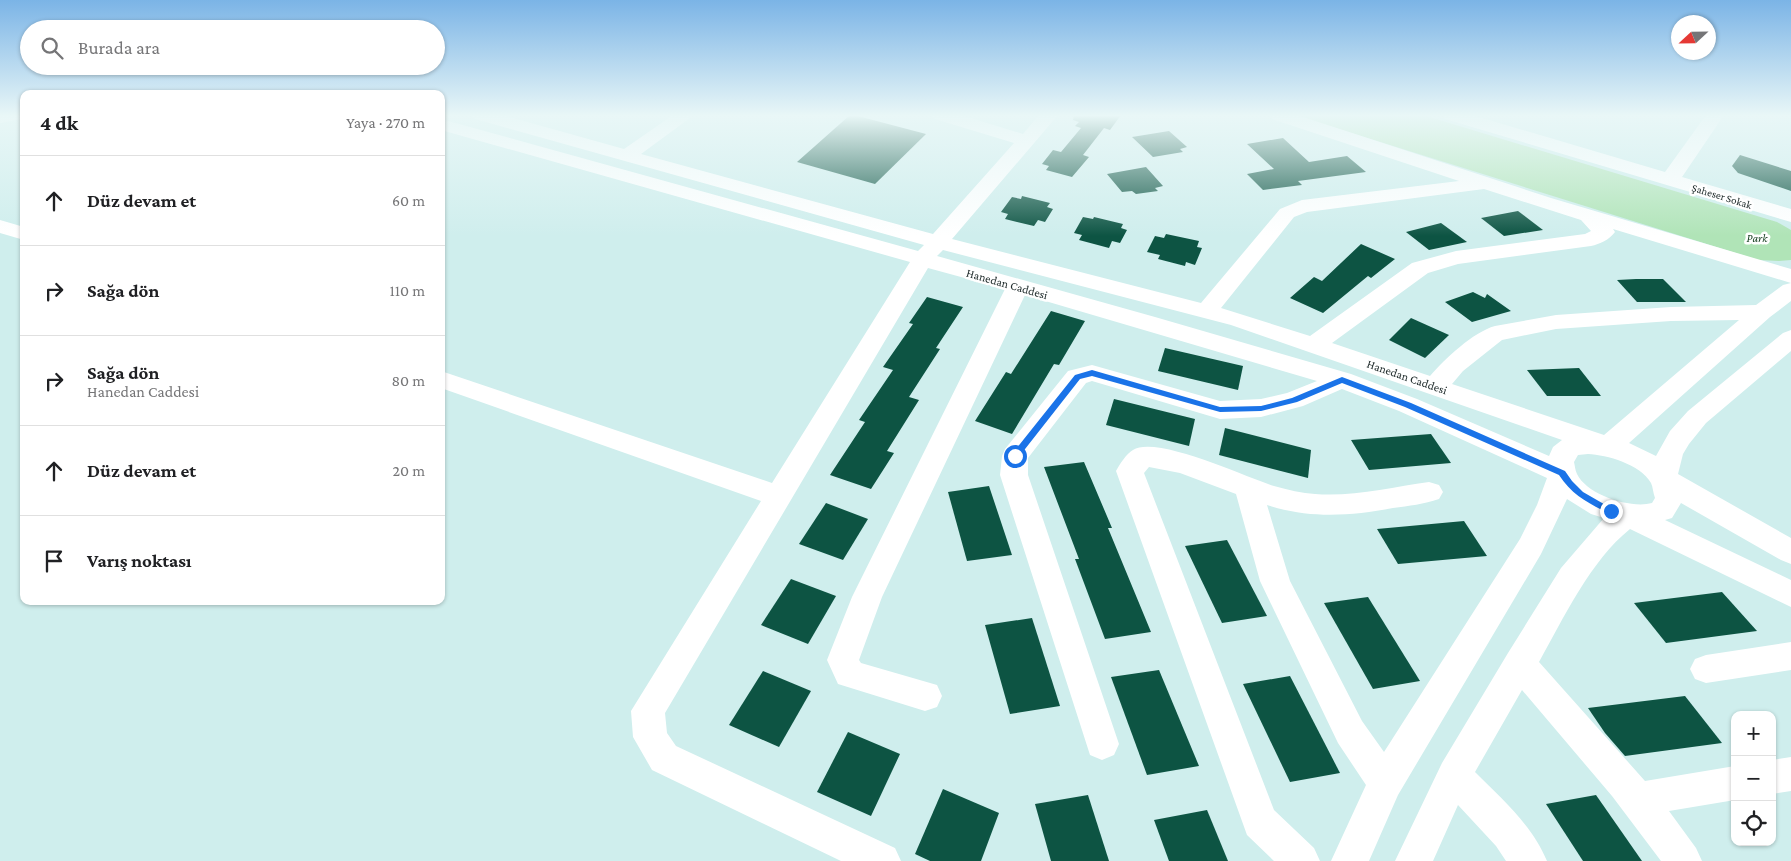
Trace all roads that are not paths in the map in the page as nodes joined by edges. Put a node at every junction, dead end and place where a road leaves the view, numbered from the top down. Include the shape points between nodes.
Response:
1 (561, 155) edge
2 (627, 155) edge
3 (1014, 155) edge
4 (1400, 155) edge
5 (1586, 155) edge
6 (1687, 155) edge
7 (1670, 180) junction
8 (1485, 183) junction
9 (1589, 216) junction
10 (1791, 216) edge
11 (0, 226) edge
12 (20, 233) edge
13 (930, 251) junction
14 (1791, 276) edge
15 (1017, 287) junction
16 (1791, 290) edge
17 (1206, 312) junction
18 (1762, 312) junction
19 (1791, 338) edge
20 (1313, 345) junction
21 (445, 380) edge
22 (1342, 380) junction
23 (1436, 386) junction
24 (1608, 446) junction
25 (1562, 473) junction
26 (1663, 478) junction
27 (1248, 487) junction
28 (1429, 492) dead end
29 (779, 496) junction
30 (1628, 515) junction
31 (1791, 552) edge
32 (1791, 594) edge
33 (1791, 656) edge
34 (1519, 663) junction
35 (1706, 669) dead end
36 (925, 696) dead end
37 (1102, 744) dead end
38 (1791, 774) edge
39 (1454, 775) junction
40 (1776, 776) edge
41 (1385, 783) junction
42 (1731, 784) edge
43 (1638, 799) junction
44 (882, 861) edge
45 (1301, 861) edge
46 (1350, 861) edge
47 (1414, 861) edge
48 (1528, 861) edge
49 (1683, 861) edge

1 - 13 street, Hanedan Caddesi
2 - 13 street, Hanedan Caddesi
3 - 13 street
4 - 8 street
5 - 7 street, Şaheser Sokak
6 - 7 street
7 - 10 street, Şaheser Sokak
8 - 9 street
8 - 17 street via 1302,206 1287,212
9 - 14 street
9 - 20 street via 1604,232 1591,240 1456,258 1420,268
11 - 12 street
13 - 15 street, Hanedan Caddesi
13 - 17 street, Hanedan Caddesi
13 - 29 street
15 - 22 street, Hanedan Caddesi
15 - 36 street via 867,597 842,660 850,674
16 - 18 street
17 - 20 street, Hanedan Caddesi
18 - 23 street via 1556,322 1496,334 1454,365
18 - 24 street
19 - 26 street via 1696,417 1674,446
20 - 23 street, Hanedan Caddesi
21 - 29 street
22 - 25 street, Hanedan Caddesi via 1408,405
22 - 37 street via 1294,400 1261,408 1220,410 1092,373 1077,377 1015,456 1014,475
23 - 24 street, Hanedan Caddesi
24 - 25 street via 1587,444 1570,448 1560,463
24 - 26 street, Hanedan Caddesi via 1640,458
25 - 30 street via 1569,484 1587,499
25 - 41 street via 1530,546
26 - 30 street via 1669,489 1670,500 1666,508 1657,514
26 - 31 street, Hanedan Caddesi
27 - 28 street via 1300,503 1331,507
27 - 41 street via 1275,581 1350,732
27 - 45 street via 1157,456 1142,457 1130,471 1260,822
29 - 44 street via 648,711 650,737 664,758
30 - 32 street
30 - 34 street via 1609,530 1572,577
33 - 35 street
34 - 39 street
34 - 43 street via 1604,756
38 - 40 street
39 - 47 street
39 - 48 street via 1509,833
41 - 46 street
42 - 43 street
43 - 49 street

